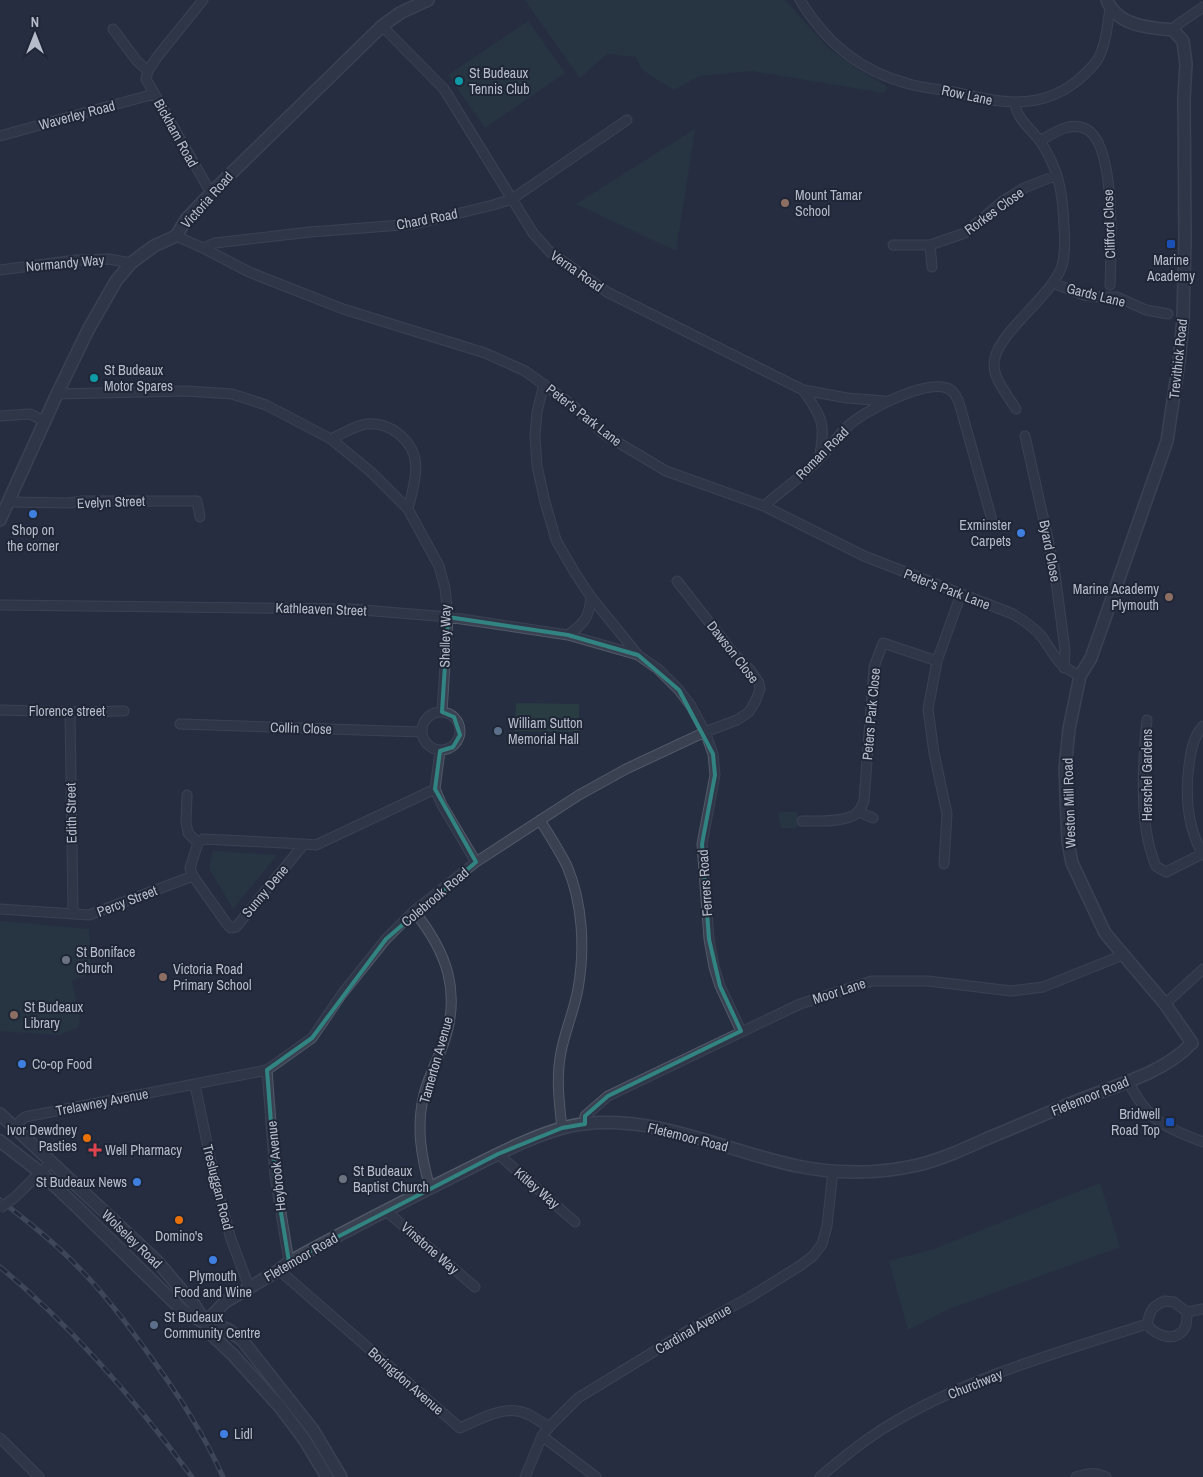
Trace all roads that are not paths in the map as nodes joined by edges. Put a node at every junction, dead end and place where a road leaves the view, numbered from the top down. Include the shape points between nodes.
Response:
1 (203, 0) edge
2 (428, 0) edge
3 (800, 0) edge
4 (1108, 3) edge
5 (1203, 7) edge
6 (382, 26) junction
7 (113, 29) dead end
8 (1173, 30) junction
9 (148, 71) junction
10 (154, 94) junction
11 (1015, 103) junction
12 (627, 120) dead end
13 (0, 136) edge
14 (1040, 141) junction
15 (1057, 175) junction
16 (211, 193) junction
17 (512, 199) junction
18 (176, 236) junction
19 (893, 245) dead end
20 (930, 245) junction
21 (203, 248) junction
22 (131, 263) junction
23 (932, 267) dead end
24 (0, 270) edge
25 (1053, 283) junction
26 (1110, 285) dead end
27 (1168, 314) dead end
28 (544, 384) junction
29 (803, 390) junction
30 (57, 394) junction
31 (885, 401) junction
32 (1016, 409) dead end
33 (0, 416) edge
34 (44, 421) junction
35 (1025, 436) dead end
36 (331, 439) junction
37 (819, 459) junction
38 (8, 502) junction
39 (764, 506) junction
40 (408, 509) junction
41 (200, 517) dead end
42 (0, 520) edge
43 (992, 520) dead end
44 (678, 581) dead end
45 (961, 594) junction
46 (591, 597) junction
47 (0, 605) edge
48 (448, 617) junction
49 (568, 635) junction
50 (638, 655) junction
51 (937, 661) junction
52 (1064, 668) junction
53 (1080, 676) junction
54 (0, 710) edge
55 (124, 711) dead end
56 (70, 712) junction
57 (442, 712) junction
58 (1147, 720) dead end
59 (180, 724) dead end
60 (1203, 726) edge
61 (421, 732) junction
62 (705, 732) junction
63 (440, 751) junction
64 (435, 789) junction
65 (187, 795) dead end
66 (859, 812) junction
67 (873, 818) dead end
68 (540, 820) junction
69 (802, 820) dead end
70 (198, 843) junction
71 (304, 844) junction
72 (1202, 854) edge
73 (476, 862) junction
74 (944, 864) dead end
75 (192, 876) junction
76 (0, 909) edge
77 (414, 911) junction
78 (73, 913) junction
79 (1123, 955) junction
80 (1203, 969) edge
81 (1165, 1004) junction
82 (741, 1031) junction
83 (1198, 1044) edge
84 (267, 1070) junction
85 (1128, 1081) junction
86 (195, 1085) junction
87 (0, 1114) edge
88 (585, 1124) junction
89 (12, 1128) junction
90 (562, 1128) junction
91 (0, 1141) edge
92 (1203, 1142) edge
93 (498, 1154) junction
94 (50, 1162) junction
95 (833, 1171) junction
96 (40, 1173) junction
97 (430, 1188) junction
98 (0, 1208) edge
99 (385, 1210) junction
100 (576, 1222) dead end
101 (289, 1262) junction
102 (279, 1270) junction
103 (475, 1287) dead end
104 (249, 1288) junction
105 (1203, 1309) edge
106 (1187, 1312) junction
107 (205, 1322) junction
108 (1147, 1324) junction
109 (548, 1427) junction
110 (542, 1436) junction
111 (0, 1438) edge
112 (39, 1477) edge
113 (327, 1477) edge
114 (341, 1477) edge
115 (525, 1477) edge
116 (596, 1477) edge
117 (820, 1477) edge
118 (1076, 1477) edge
119 (1106, 1477) edge

1 - 9 street
2 - 6 street, Victoria Road
3 - 11 street, Row Lane via 834,43 856,62 881,75 995,102
4 - 8 street via 1132,24
4 - 11 street, Row Lane via 1105,39 1098,59 1065,90 1041,100
5 - 8 street
6 - 16 street, Victoria Road
6 - 17 street, Verna Road via 444,89
7 - 9 street, Bickham Road
8 - 53 street, Trevithick Road via 1183,41 1186,64 1183,320 1174,403 1166,441 1092,658
9 - 10 street, Bickham Road via 146,79
10 - 13 street, Waverley Road
10 - 16 street, Bickham Road
11 - 14 street via 1016,111
12 - 17 street, Chard Road
14 - 15 street
14 - 26 street, Clifford Close via 1074,126 1086,128 1101,148 1111,199
15 - 20 street, Rorkes Close via 1024,188 965,233
15 - 25 street via 1063,197 1065,240 1063,263
16 - 18 street, Victoria Road via 187,218
17 - 21 street, Chard Road via 415,224 301,233 215,243
17 - 29 street, Verna Road via 532,233 550,252 608,292
18 - 21 street, Peter's Park Lane
18 - 22 street, Victoria Road via 154,246
19 - 20 street, Rorkes Close
20 - 23 street
21 - 28 street, Peter's Park Lane via 249,272 343,309 485,353
22 - 24 street, Normandy Way via 109,259 76,260
22 - 30 street, Victoria Road via 116,281 88,330
25 - 27 street, Gards Lane via 1084,295 1117,297 1146,310
25 - 32 street via 996,355 994,366 998,380
28 - 39 street, Peter's Park Lane via 604,434 666,471
28 - 46 street via 537,412 537,466 556,540
29 - 31 street, Verna Road
29 - 37 street, Verna Road via 820,415 824,436
30 - 34 street, Victoria Road
30 - 36 street, Shelley Way via 186,391 232,394 266,405
31 - 37 street, Roman Road via 848,426
31 - 43 street, Roman Road via 932,388 952,391 964,415
33 - 34 street via 30,414
34 - 38 street, Victoria Road
35 - 52 street, Byard Close via 1054,566 1066,650
36 - 40 street, Shelley Way
36 - 40 street via 365,424 380,424 407,440 415,454 416,470
37 - 39 street, Roman Road
38 - 41 street, Evelyn Street via 197,501
38 - 42 street, Victoria Road
39 - 45 street, Peter's Park Lane via 864,556
40 - 48 street, Shelley Way via 439,566
44 - 62 street, Dawson Close via 760,683 749,712 738,720
45 - 51 street
45 - 52 street, Peter's Park Lane via 1027,622 1041,635
46 - 49 street via 590,613 582,625
46 - 50 street
47 - 48 street, Kathleaven Street via 350,609
48 - 49 street, Kathleaven Street
48 - 57 street, Shelley Way
49 - 50 street, Kathleaven Street
50 - 62 street, Ferrers Road via 679,690
51 - 66 street, Peters Park Close via 883,643 874,667 864,801
51 - 74 street via 928,709 947,814
52 - 53 street, Peter's Park Lane
53 - 79 street, Weston Mill Road via 1065,769 1068,842 1072,863 1105,933
54 - 56 street, Florence street
55 - 56 street, Florence street
56 - 78 street, Edith Street
57 - 61 street via 430,715
57 - 63 street via 454,717 460,729 458,742
58 - 72 street, Herschel Gardens via 1144,798 1147,832 1156,865 1166,872
59 - 61 street, Collin Close
60 - 72 street via 1191,748 1187,789 1193,833
61 - 63 street via 429,747
62 - 68 street, Colebrook Road via 626,769
62 - 82 street, Ferrers Road via 713,754 715,775 702,844 709,938 720,986
63 - 64 street
64 - 71 street, Sunny Dene via 316,845
64 - 73 street
65 - 70 street via 188,833
66 - 67 street
66 - 69 street via 841,819
68 - 73 street, Colebrook Road
68 - 90 street via 566,866 578,902 581,933 578,992 557,1077
70 - 71 street, Sunny Dene via 203,839
70 - 75 street via 190,868
71 - 75 street, Sunny Dene via 236,927 231,928 227,924
73 - 77 street, Colebrook Road
75 - 78 street, Percy Street via 88,916
76 - 78 street, Percy Street
77 - 84 street, Colebrook Road via 359,971 312,1038
77 - 97 street, Tamerton Avenue via 442,952 449,976 451,1001 450,1022 424,1095 421,1114 419,1136
79 - 81 street, Weston Mill Road
79 - 82 street, Moor Lane via 1043,987 1010,991 928,981 872,981 800,1004
80 - 81 street
81 - 83 street, Weston Mill Road
82 - 88 street, Moor Lane via 608,1096 585,1116
83 - 85 street, Fletemoor Road via 1167,1065
84 - 86 street, Colebrook Road
84 - 101 street, Heybrook Avenue via 275,1176
85 - 92 street via 1149,1113 1167,1127
85 - 95 street, Fletemoor Road via 953,1154 918,1165 882,1171
86 - 89 street, Trelawney Avenue via 25,1117
86 - 104 street, Tresluggan Road via 215,1180
87 - 89 street, Wolseley Road
88 - 90 street, Fletemoor Road
88 - 95 street, Fletemoor Road via 620,1122 659,1128 797,1166
89 - 94 street, Wolseley Road
90 - 93 street, Fletemoor Road
91 - 96 street, Wolseley Road
93 - 97 street, Fletemoor Road
93 - 100 street, Kitley Way
94 - 96 street
94 - 107 street, Wolseley Road via 157,1262
95 - 109 street, Cardinal Avenue via 827,1226 822,1244 813,1256 750,1297 578,1398
96 - 98 street, bridge
96 - 107 street, Wolseley Road via 183,1311
97 - 99 street, Fletemoor Road
99 - 101 street, Fletemoor Road
99 - 103 street, Vinstone Way
101 - 102 street, Fletemoor Road
102 - 104 street, Fletemoor Road
102 - 109 street, Boringdon Avenue via 460,1428 484,1417 515,1410
104 - 107 street, Fletemoor Road via 225,1302
105 - 106 street
106 - 108 street via 1174,1302 1165,1301 1156,1304
106 - 108 street via 1182,1332 1174,1337 1152,1332
107 - 113 street, Wolseley Road via 213,1336 280,1407
107 - 114 street, Wolseley Road via 227,1328 242,1340 313,1430
108 - 117 street, Churchway via 1022,1365 929,1403 859,1445
109 - 110 street, Cardinal Avenue
110 - 115 street, Cardinal Avenue
110 - 116 street
111 - 112 street
118 - 119 street via 1088,1473

